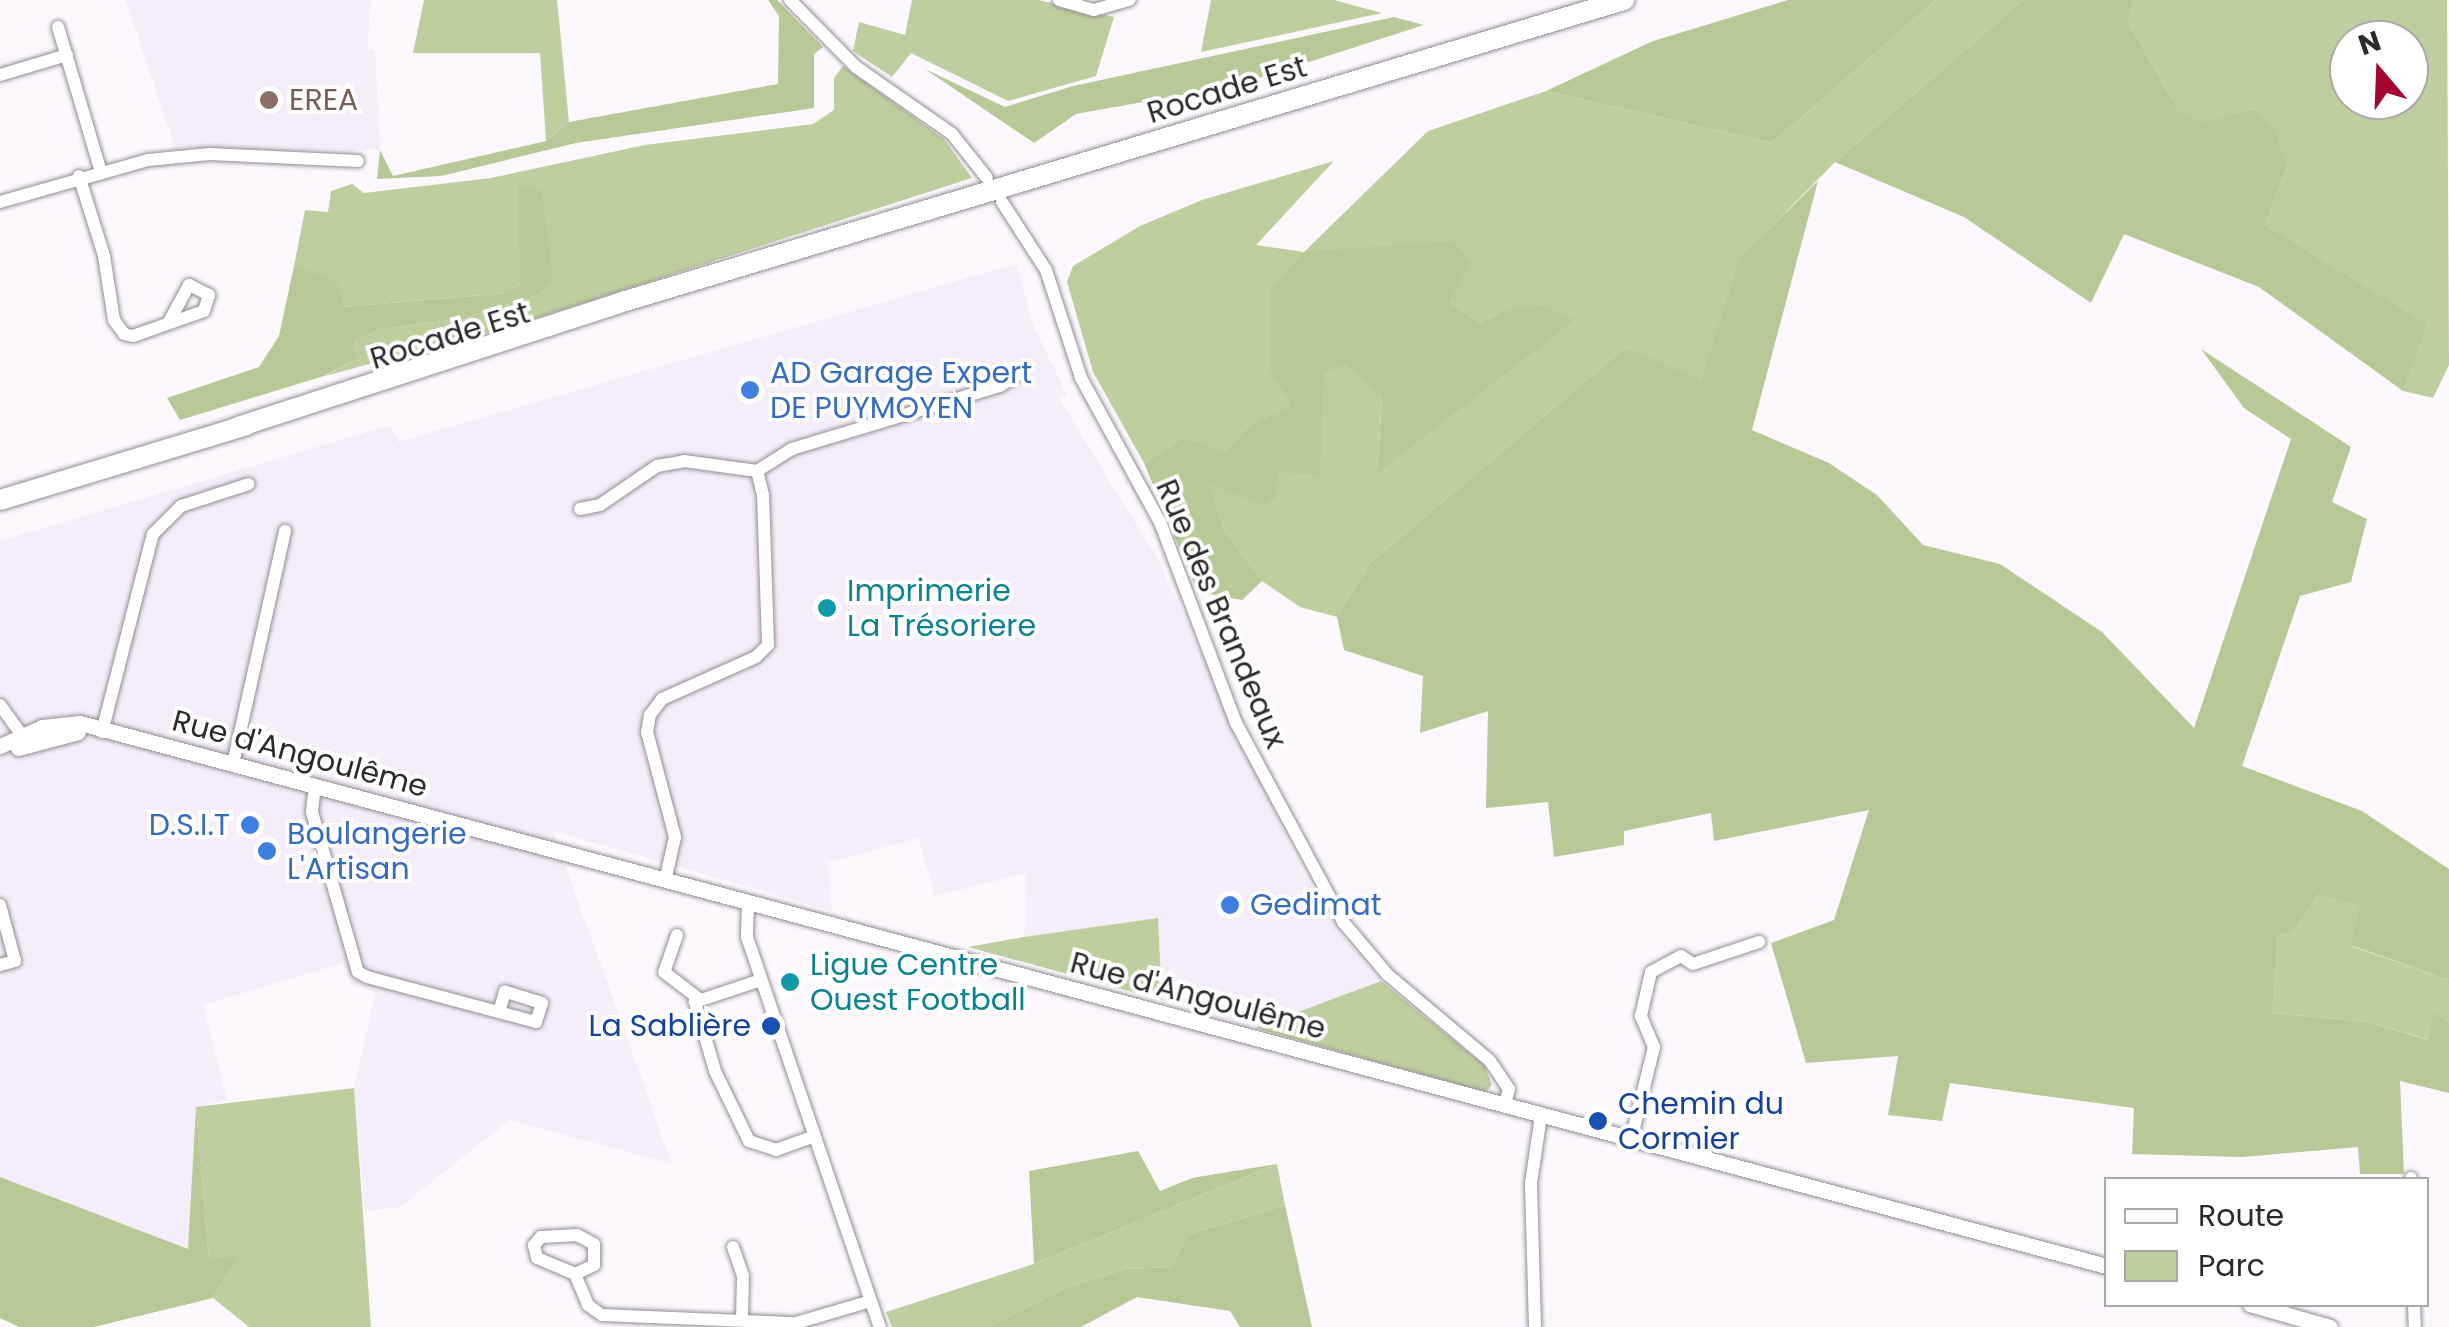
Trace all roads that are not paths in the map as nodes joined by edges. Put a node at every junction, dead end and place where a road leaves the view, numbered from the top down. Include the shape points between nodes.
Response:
1 (790, 0) edge
2 (1059, 0) edge
3 (1130, 0) edge
4 (1624, 0) edge
5 (58, 27) dead end
6 (67, 55) junction
7 (0, 75) edge
8 (358, 161) dead end
9 (100, 169) junction
10 (79, 176) junction
11 (987, 178) dead end
12 (0, 202) edge
13 (1002, 202) dead end
14 (170, 322) dead end
15 (1021, 373) dead end
16 (757, 471) junction
17 (249, 484) dead end
18 (0, 500) edge
19 (580, 509) dead end
20 (285, 531) dead end
21 (0, 705) edge
22 (102, 732) junction
23 (26, 740) junction
24 (0, 746) edge
25 (0, 756) edge
26 (232, 764) junction
27 (315, 786) junction
28 (665, 881) junction
29 (748, 904) junction
30 (0, 905) edge
31 (4, 934) edge
32 (678, 935) dead end
33 (1759, 942) dead end
34 (0, 965) edge
35 (760, 980) junction
36 (699, 999) junction
37 (498, 1012) dead end
38 (1504, 1106) junction
39 (1541, 1116) junction
40 (815, 1136) junction
41 (1631, 1140) junction
42 (733, 1247) dead end
43 (2104, 1265) edge
44 (575, 1274) junction
45 (871, 1301) junction
46 (2260, 1307) edge
47 (742, 1320) junction
48 (880, 1327) edge
49 (1535, 1327) edge
50 (2330, 1327) edge

1 - 11 street via 856,68 952,134
2 - 3 street via 1094,10
4 - 18 main road, Rocade Est via 848,237 611,319
5 - 6 street
6 - 7 street
6 - 9 street
8 - 9 street via 210,154
9 - 10 street
10 - 12 street
10 - 14 street via 119,328 134,336
13 - 38 street, Rue des Brandeaux via 1046,270 1081,378 1160,522 1224,696 1333,905 1388,975 1490,1061 1509,1089
15 - 16 street via 1000,386 792,449
16 - 19 street via 684,460 657,466 600,505
16 - 28 street via 768,645 756,657 662,699 650,714 647,732 674,837
17 - 22 street via 180,506 153,534
20 - 26 street
21 - 23 street
22 - 23 street, Rue d'Angoulême via 62,722
22 - 26 street, Rue d'Angoulême
23 - 24 street, Rue d'Angoulême
23 - 25 street, Rue d'Angoulême
26 - 27 street, Rue d'Angoulême
27 - 28 street, Rue d'Angoulême
27 - 37 street via 312,812 358,972
28 - 29 street, Rue d'Angoulême
29 - 35 street via 747,936
29 - 38 street, Rue d'Angoulême
30 - 31 street
31 - 34 street via 16,962
32 - 36 street via 664,972
33 - 41 street via 1693,964 1681,956 1651,972 1640,1016 1654,1047
35 - 36 street
35 - 40 street
36 - 40 street via 696,1010 715,1071 745,1137 771,1150
38 - 39 street, Rue d'Angoulême
39 - 41 street, Rue d'Angoulême
39 - 49 street via 1532,1184
40 - 45 street
41 - 43 street, Rue d'Angoulême
42 - 47 street via 743,1276
44 - 44 street via 537,1258 534,1245 541,1237 577,1235 594,1244 594,1265
44 - 47 street via 588,1304 602,1314
45 - 47 street via 809,1321
45 - 48 street
46 - 50 street

